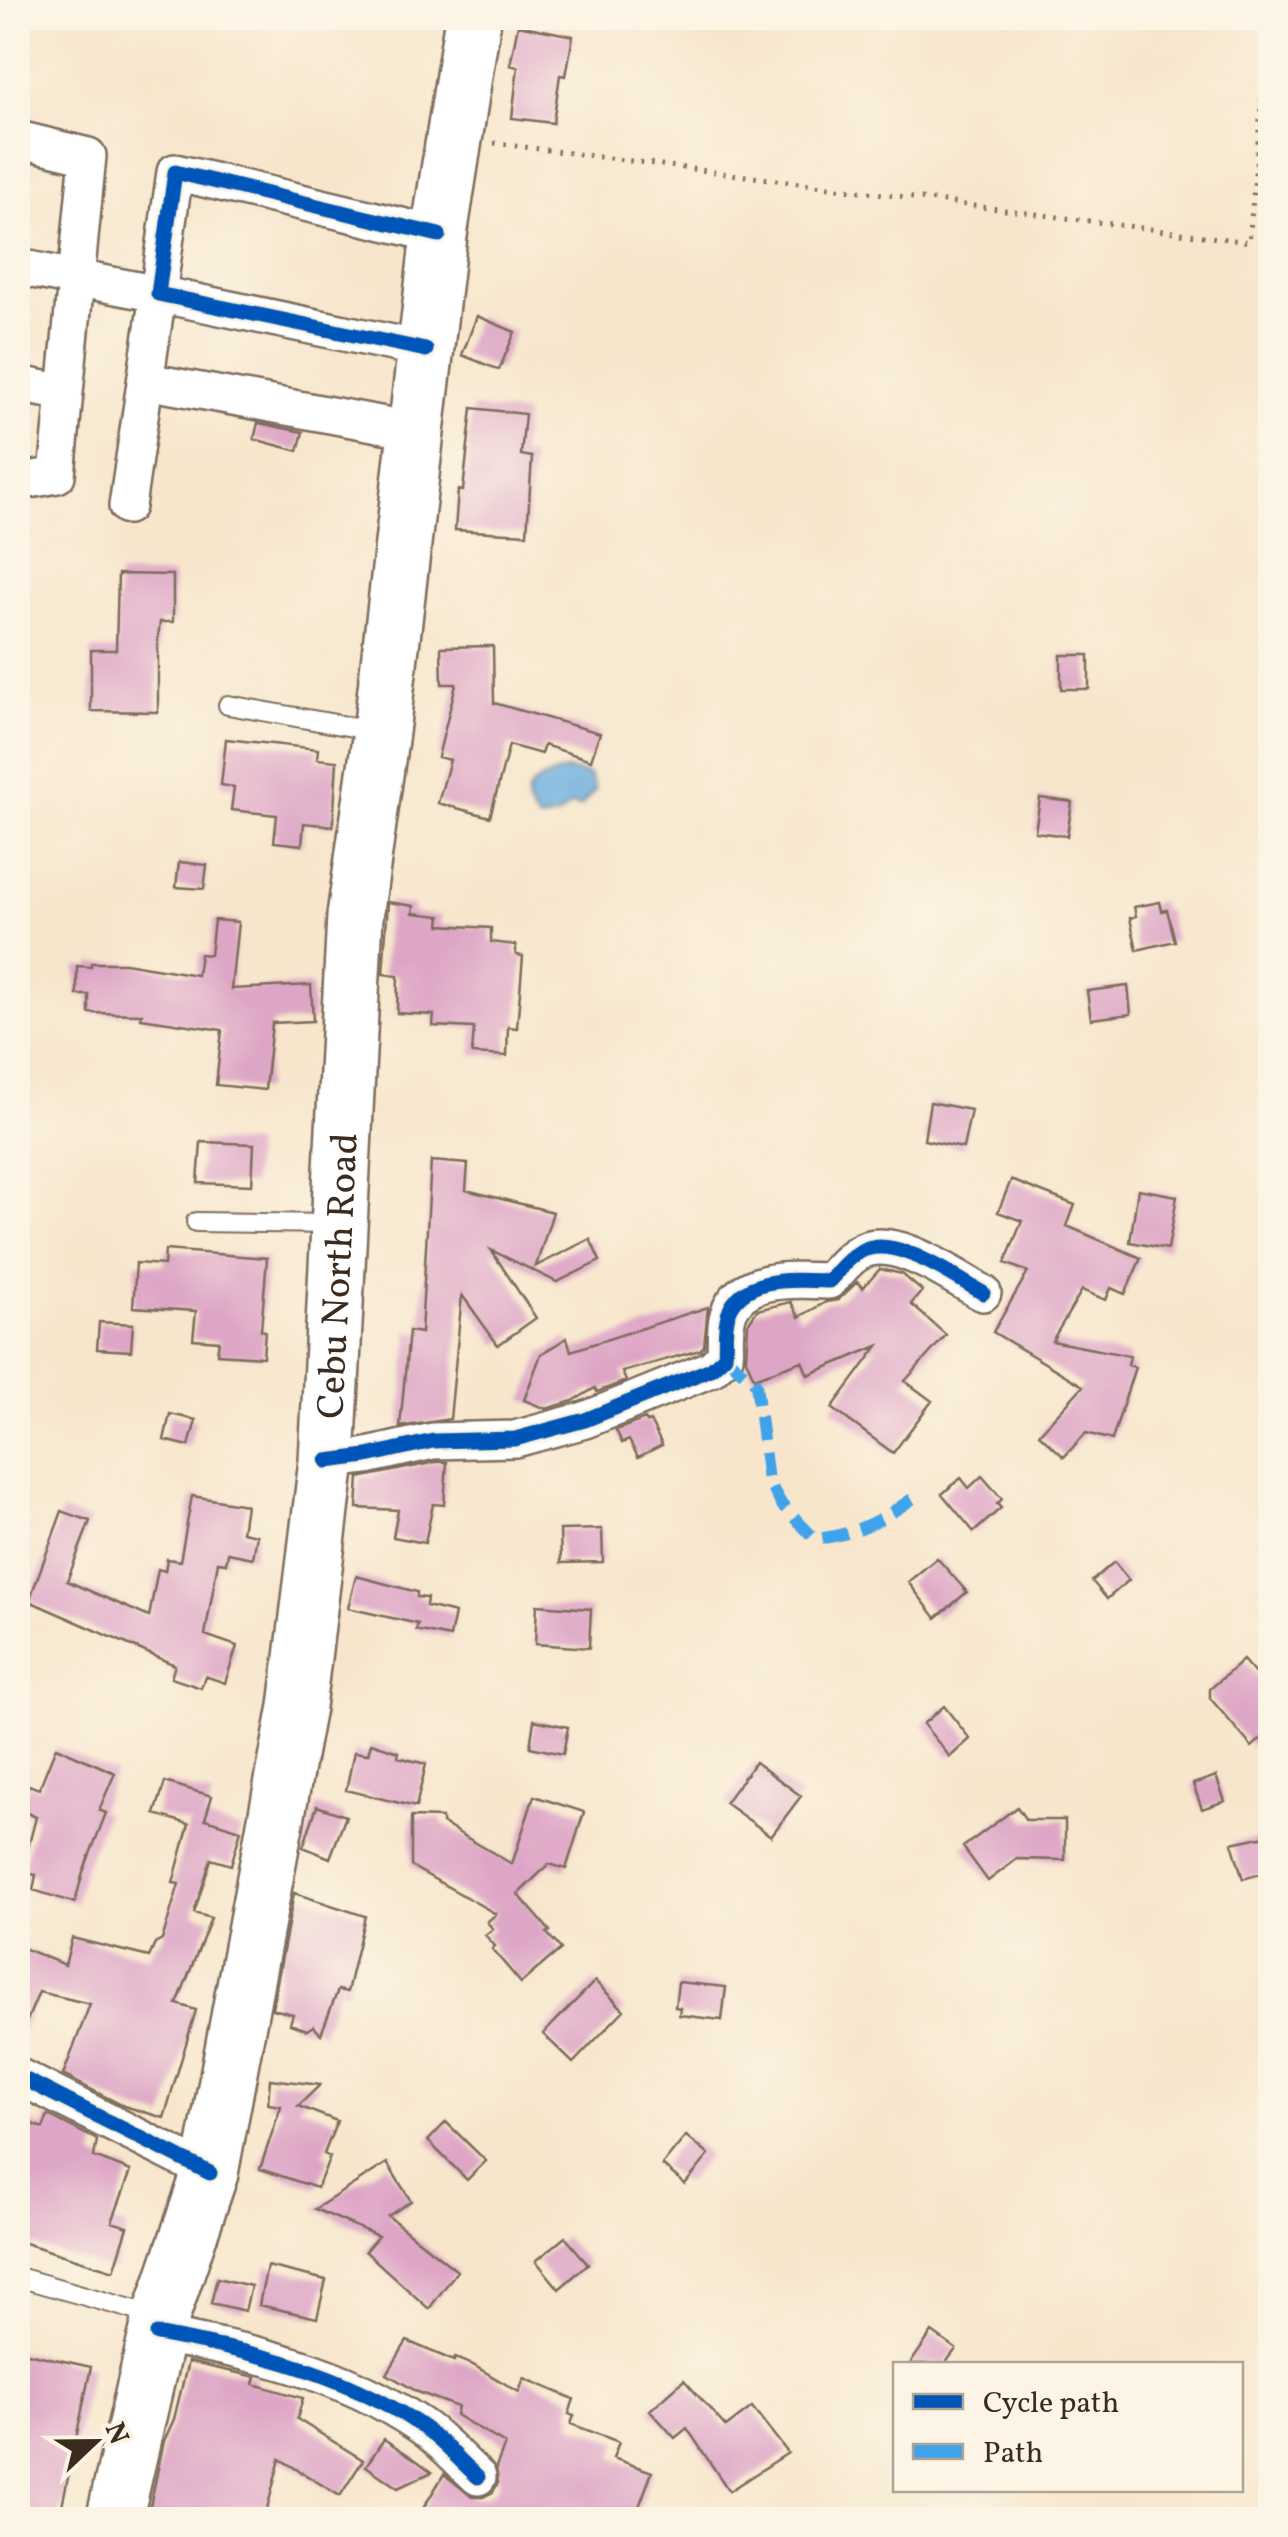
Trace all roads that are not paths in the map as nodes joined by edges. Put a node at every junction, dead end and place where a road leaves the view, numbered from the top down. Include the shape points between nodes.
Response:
1 (473, 18) edge
2 (18, 140) edge
3 (439, 236) junction
4 (18, 267) edge
5 (77, 280) junction
6 (158, 294) junction
7 (426, 350) junction
8 (146, 381) junction
9 (18, 384) edge
10 (65, 393) junction
11 (416, 431) junction
12 (18, 482) edge
13 (127, 506) dead end
14 (228, 705) dead end
15 (381, 732) junction
16 (196, 1222) dead end
17 (340, 1224) junction
18 (984, 1292) dead end
19 (328, 1461) junction
20 (18, 2076) edge
21 (210, 2172) junction
22 (18, 2277) edge
23 (159, 2326) junction
24 (478, 2476) dead end
25 (114, 2520) edge

1 - 3 highway, Cebu North Road
2 - 5 street via 88,156
3 - 6 street via 175,172
3 - 7 highway, Cebu North Road
4 - 5 street
5 - 6 street
5 - 10 street
6 - 7 street
6 - 8 street
7 - 11 highway, Cebu North Road
8 - 11 street
8 - 13 street
9 - 10 street
10 - 12 street via 56,475
11 - 15 highway, Cebu North Road
14 - 15 lane
15 - 17 highway, Cebu North Road via 356,916
16 - 17 lane
17 - 19 highway, Cebu North Road
18 - 19 street via 894,1246 873,1247 858,1252 829,1281 779,1279 745,1293 728,1314 725,1356 711,1369 585,1420 515,1439 433,1440
19 - 21 highway, Cebu North Road via 298,1706
20 - 21 street
21 - 23 highway, Cebu North Road
22 - 23 lane
23 - 24 street via 341,2382 421,2425
23 - 25 highway, Cebu North Road

